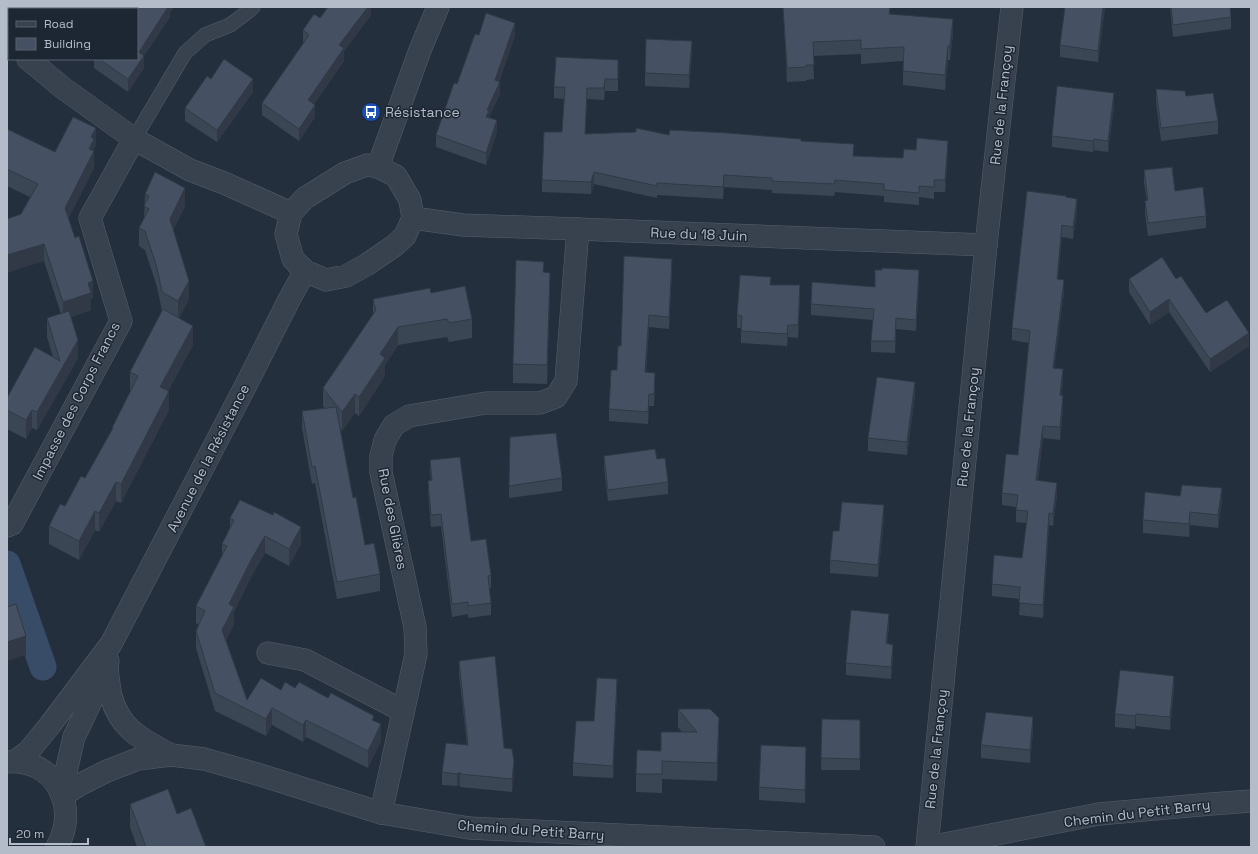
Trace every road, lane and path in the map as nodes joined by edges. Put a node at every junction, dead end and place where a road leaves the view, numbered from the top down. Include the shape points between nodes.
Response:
1 (252, 7) edge
2 (438, 7) edge
3 (1012, 7) edge
4 (29, 60) edge
5 (134, 139) junction
6 (378, 167) junction
7 (291, 213) junction
8 (413, 218) junction
9 (578, 229) junction
10 (986, 245) junction
11 (305, 271) junction
12 (7, 526) edge
13 (111, 644) junction
14 (268, 653) dead end
15 (107, 668) junction
16 (403, 711) junction
17 (171, 755) junction
18 (11, 762) edge
19 (62, 794) junction
20 (1251, 801) edge
21 (381, 813) junction
22 (667, 842) edge
23 (56, 847) edge
24 (874, 847) edge
25 (928, 847) edge

1 - 5 lane via 230,25 205,35 186,53
2 - 6 street
3 - 10 street, Rue de la Françoy
4 - 5 street
5 - 7 street via 190,170
5 - 12 street, Impasse des Corps Francs via 90,218 121,321 12,524
6 - 7 street via 367,164 345,173 305,198
6 - 8 street via 396,176 410,200
7 - 11 street via 286,234 293,259
8 - 9 street, Rue du 18 Juin via 463,226
8 - 11 street via 405,236 394,246 346,276 326,280
9 - 10 street, Rue du 18 Juin
9 - 16 street, Rue des Glières via 566,380 556,397 540,404 486,403 410,416 394,425 385,440 381,472 416,627 416,654
10 - 25 street, Rue de la Françoy
11 - 13 street, Avenue de la Résistance
13 - 15 street, Avenue de la Résistance
13 - 18 street, Avenue de la Résistance via 46,731 28,752
14 - 16 street via 305,660
15 - 17 street via 111,696 119,717 138,736
15 - 19 street, Avenue de la Résistance via 74,737
16 - 21 street, Rue des Glières
17 - 19 street, Chemin du Petit Barry via 138,759 107,771
17 - 21 street, Chemin du Petit Barry via 204,759
18 - 19 street via 31,765 46,773
19 - 23 street via 66,822
20 - 25 street, Chemin du Petit Barry via 1099,814
21 - 22 street, Chemin du Petit Barry via 469,828
22 - 24 street, Chemin du Petit Barry

